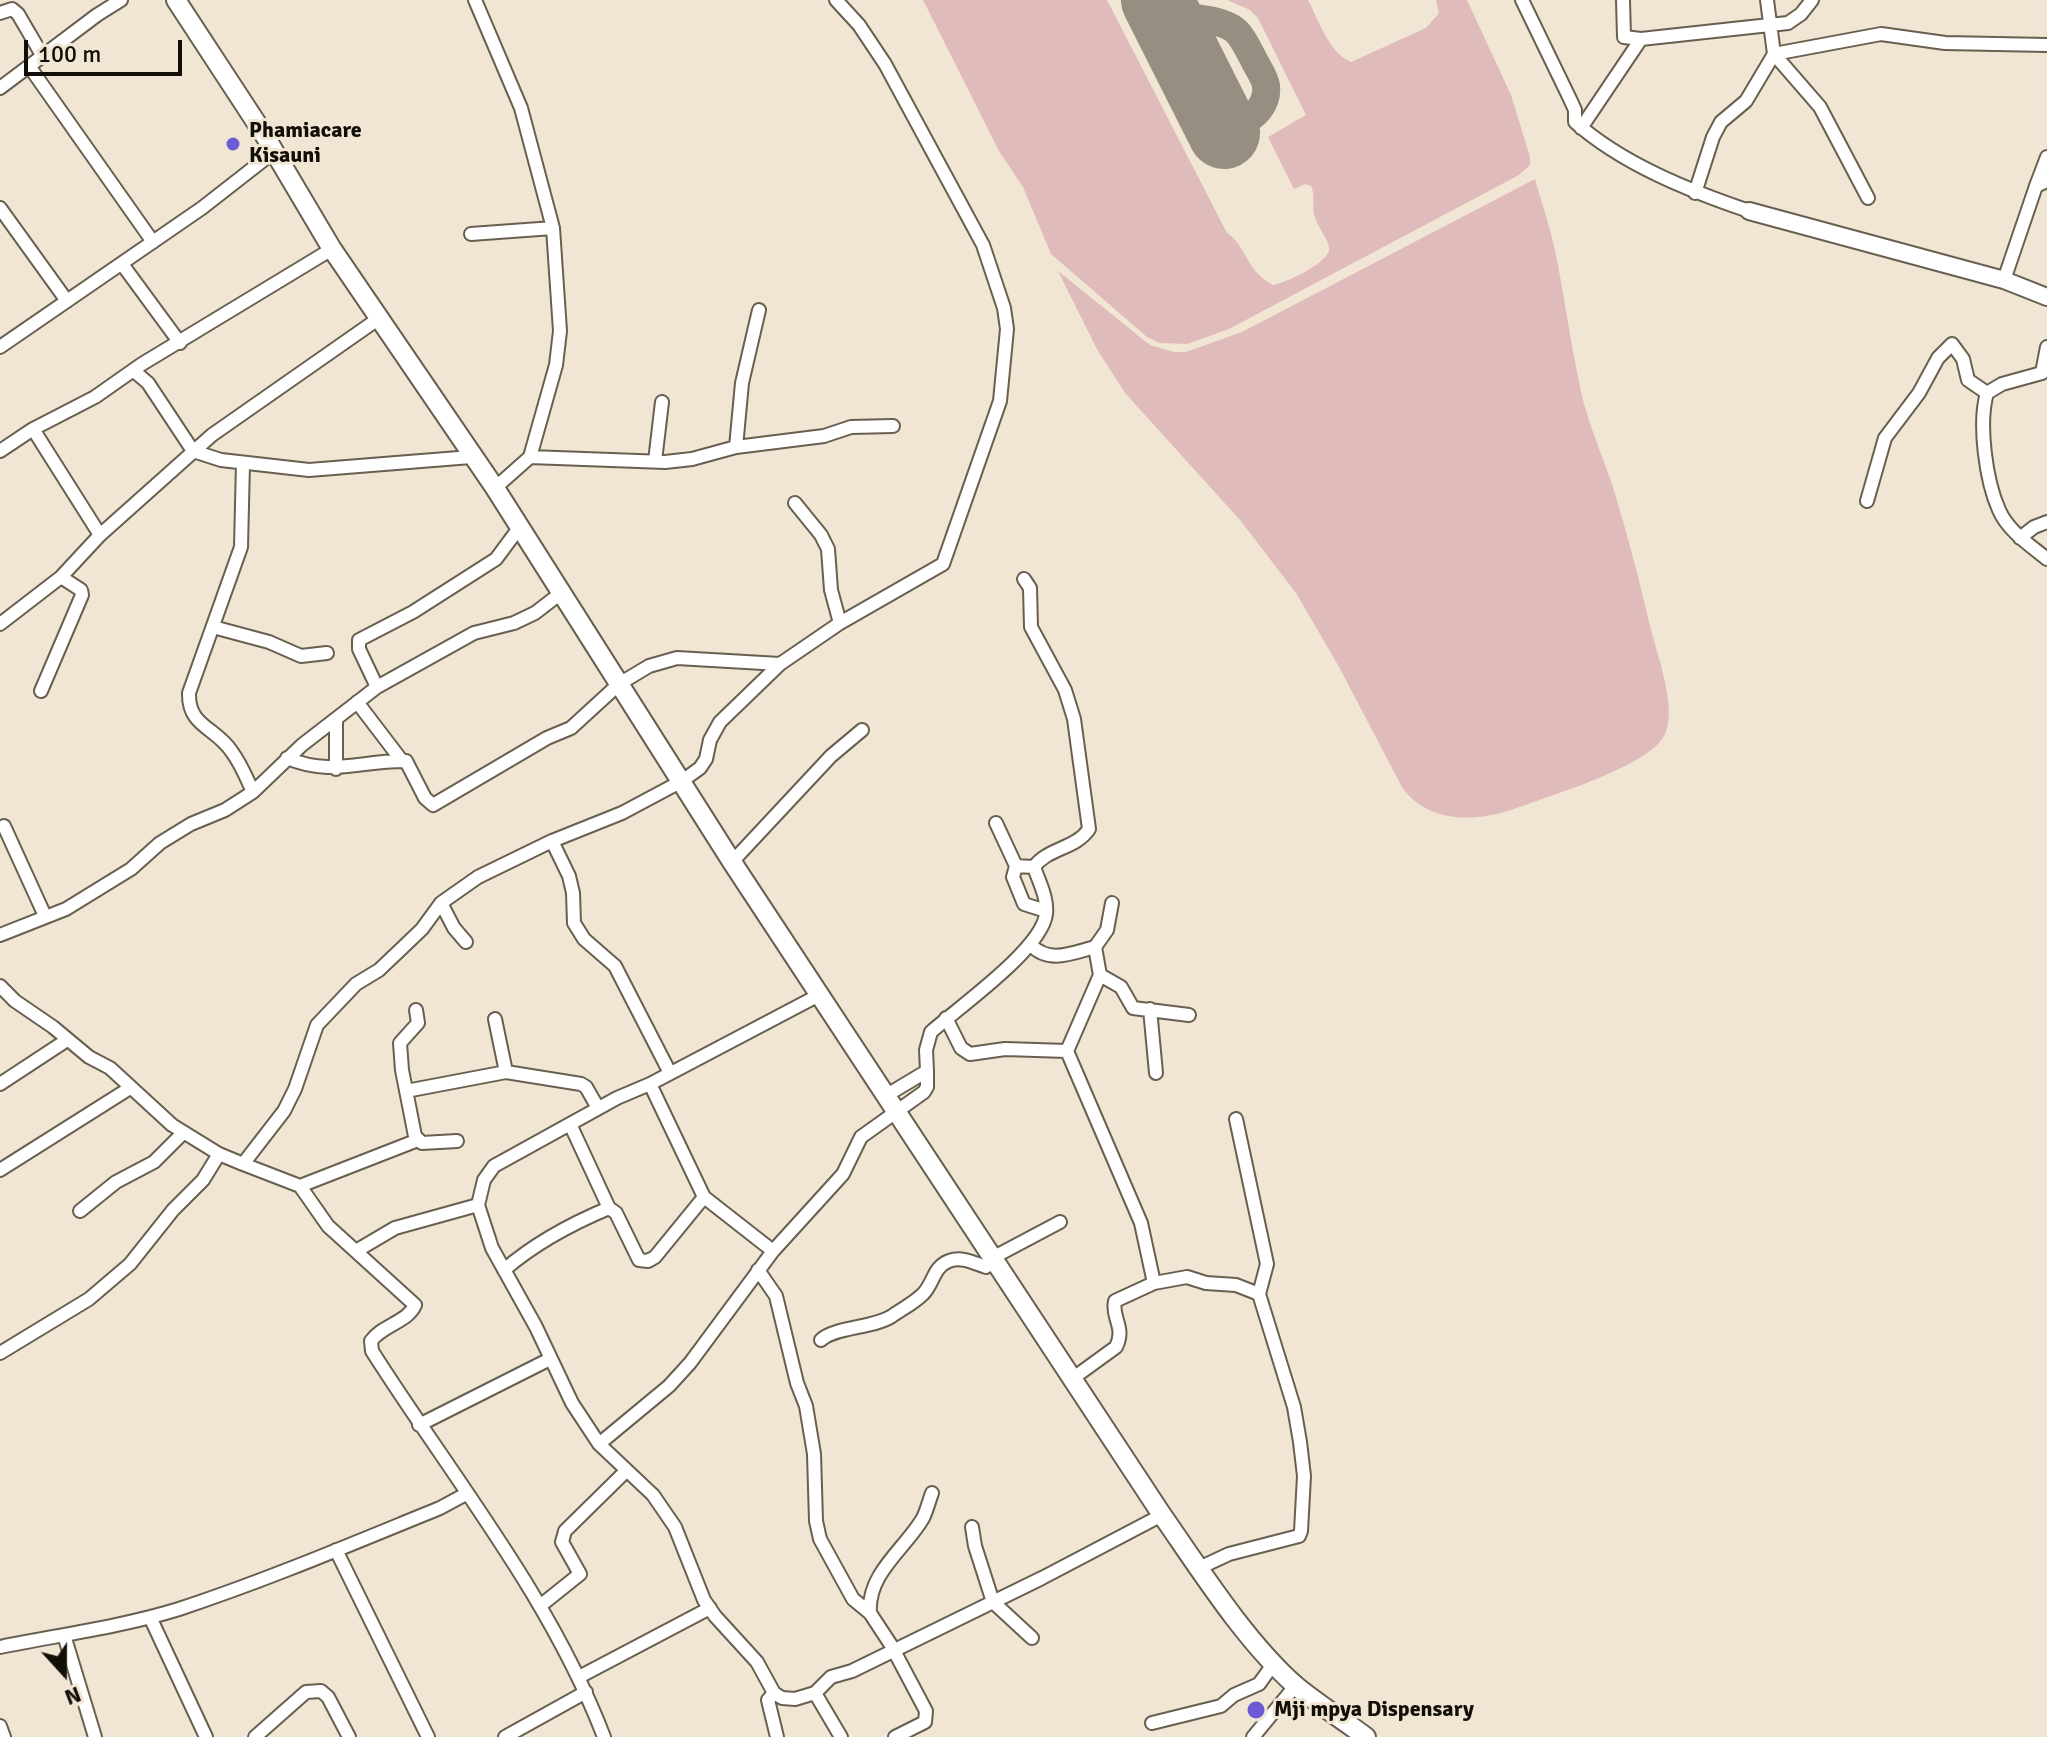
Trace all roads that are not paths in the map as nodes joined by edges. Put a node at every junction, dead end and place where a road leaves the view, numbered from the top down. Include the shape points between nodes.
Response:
1 (121, 0) edge
2 (176, 0) edge
3 (475, 0) edge
4 (836, 0) edge
5 (1522, 0) edge
6 (1623, 0) edge
7 (1767, 0) edge
8 (1812, 0) edge
9 (0, 13) edge
10 (1770, 24) junction
11 (1641, 39) junction
12 (2047, 45) edge
13 (1774, 54) junction
14 (42, 55) junction
15 (29, 66) junction
16 (0, 88) edge
17 (1581, 128) junction
18 (275, 151) junction
19 (2047, 157) edge
20 (2041, 184) edge
21 (1695, 193) junction
22 (1868, 198) dead end
23 (0, 208) edge
24 (1749, 211) joint
25 (553, 228) junction
26 (471, 234) dead end
27 (153, 242) junction
28 (332, 249) junction
29 (122, 264) junction
30 (2004, 280) junction
31 (2047, 299) edge
32 (67, 301) junction
33 (759, 310) dead end
34 (378, 319) junction
35 (180, 343) junction
36 (0, 347) edge
37 (2047, 347) edge
38 (134, 371) junction
39 (1987, 393) junction
40 (662, 402) dead end
41 (893, 426) dead end
42 (33, 429) junction
43 (736, 447) junction
44 (0, 451) edge
45 (193, 451) junction
46 (471, 457) junction
47 (530, 457) junction
48 (655, 461) junction
49 (243, 463) junction
50 (495, 488) junction
51 (1867, 501) dead end
52 (795, 503) dead end
53 (2047, 522) edge
54 (519, 528) junction
55 (100, 535) junction
56 (2020, 538) junction
57 (2047, 559) edge
58 (61, 577) junction
59 (1024, 579) dead end
60 (561, 593) junction
61 (840, 623) junction
62 (0, 624) edge
63 (213, 627) junction
64 (327, 653) dead end
65 (780, 664) junction
66 (619, 684) junction
67 (377, 687) junction
68 (41, 691) dead end
69 (357, 702) junction
70 (336, 719) junction
71 (862, 730) dead end
72 (287, 758) junction
73 (402, 761) junction
74 (336, 769) junction
75 (682, 781) junction
76 (253, 792) junction
77 (996, 823) dead end
78 (4, 826) dead end
79 (552, 841) junction
80 (732, 862) junction
81 (1016, 866) junction
82 (1034, 867) junction
83 (441, 903) junction
84 (1112, 903) dead end
85 (1046, 911) junction
86 (45, 916) junction
87 (2, 930) edge
88 (466, 942) dead end
89 (1031, 945) junction
90 (1095, 947) junction
91 (1100, 975) junction
92 (0, 986) edge
93 (821, 994) junction
94 (1150, 1009) junction
95 (416, 1010) dead end
96 (1189, 1015) dead end
97 (946, 1018) junction
98 (495, 1019) dead end
99 (67, 1040) junction
100 (1067, 1051) junction
101 (927, 1071) junction
102 (506, 1072) junction
103 (670, 1073) junction
104 (1156, 1073) dead end
105 (0, 1084) edge
106 (650, 1084) junction
107 (130, 1088) junction
108 (406, 1091) junction
109 (887, 1095) junction
110 (598, 1108) junction
111 (898, 1111) junction
112 (1236, 1119) dead end
113 (570, 1124) junction
114 (183, 1133) junction
115 (418, 1140) junction
116 (457, 1141) dead end
117 (219, 1154) junction
118 (243, 1164) junction
119 (0, 1170) edge
120 (300, 1186) junction
121 (704, 1197) junction
122 (478, 1205) junction
123 (609, 1208) junction
124 (80, 1211) dead end
125 (1060, 1222) dead end
126 (978, 1233) junction
127 (356, 1251) junction
128 (773, 1251) junction
129 (994, 1257) junction
130 (504, 1270) junction
131 (758, 1270) junction
132 (1154, 1283) junction
133 (1259, 1294) junction
134 (821, 1340) dead end
135 (0, 1353) edge
136 (550, 1359) junction
137 (1072, 1379) junction
138 (419, 1425) junction
139 (599, 1444) junction
140 (626, 1471) junction
141 (932, 1493) dead end
142 (466, 1494) junction
143 (1162, 1515) junction
144 (972, 1527) dead end
145 (336, 1550) junction
146 (1199, 1568) junction
147 (993, 1602) junction
148 (540, 1606) junction
149 (710, 1608) junction
150 (870, 1613) junction
151 (150, 1617) junction
152 (64, 1635) junction
153 (1032, 1638) dead end
154 (0, 1647) edge
155 (894, 1650) junction
156 (1274, 1663) junction
157 (579, 1677) junction
158 (1296, 1685) junction
159 (586, 1692) junction
160 (774, 1693) junction
161 (815, 1693) junction
162 (1152, 1723) dead end
163 (0, 1726) edge
164 (4, 1737) edge
165 (95, 1737) edge
166 (205, 1737) edge
167 (255, 1737) edge
168 (349, 1737) edge
169 (428, 1737) edge
170 (505, 1737) edge
171 (604, 1737) edge
172 (777, 1737) edge
173 (841, 1737) edge
174 (895, 1737) edge
175 (1253, 1737) edge
176 (1366, 1737) edge

1 - 14 street
2 - 18 main road
3 - 25 street via 521,108
4 - 61 street via 885,64 983,245 1007,329 1000,401 943,564
5 - 17 street
6 - 11 street via 1624,37
7 - 10 street
8 - 10 street via 1794,21
9 - 14 street via 12,9 18,14
10 - 11 street
10 - 13 street
11 - 17 street
12 - 13 street via 1945,43 1881,34
13 - 21 street via 1746,101 1721,122
13 - 22 street via 1820,107
14 - 15 street
15 - 16 street
15 - 27 street
17 - 21 street
18 - 27 street
18 - 28 main road
19 - 20 street
20 - 30 street
21 - 24 street
23 - 32 street
24 - 30 street
25 - 26 street
25 - 47 street via 560,331
27 - 29 street
28 - 34 main road
28 - 35 street
29 - 32 street
29 - 35 street
30 - 31 street
32 - 36 street
33 - 43 street via 742,383
34 - 45 street
34 - 46 main road
35 - 38 street
37 - 39 street via 2042,373
38 - 42 street
38 - 45 street via 148,383
39 - 51 street via 1968,380 1952,344 1885,438
39 - 56 street via 1987,470 1999,512
40 - 48 street
41 - 43 street via 851,427 824,436
42 - 44 street
42 - 55 street
43 - 48 street via 692,459
45 - 49 street
45 - 55 street
46 - 49 street via 309,470
46 - 50 main road
47 - 48 street
47 - 50 street
49 - 63 street via 241,547
50 - 54 main road
52 - 61 street via 828,549
53 - 56 street
54 - 60 main road
54 - 67 street via 496,559 359,640
55 - 58 street
56 - 57 street
58 - 62 street
58 - 68 street via 82,595
59 - 82 street via 1030,588 1031,627 1065,690 1074,719 1089,818 1085,835
60 - 66 main road
60 - 67 street via 535,613 474,633
61 - 65 street
63 - 64 street via 301,656
63 - 76 street via 189,693 189,708 233,752
65 - 66 street via 677,658 649,666
65 - 75 street via 720,722 706,759
66 - 73 street via 571,728 433,805 410,764
66 - 75 main road
67 - 69 street
69 - 70 street
69 - 73 street
70 - 72 street
70 - 74 street
71 - 80 street
72 - 74 street
72 - 76 street
73 - 74 street
75 - 79 street
75 - 80 main road
76 - 86 street via 170,837 131,869 66,909
77 - 81 street
78 - 86 street
79 - 83 street via 478,877
79 - 103 street via 569,876 574,923 615,966
80 - 93 main road
81 - 82 street
81 - 85 street via 1013,877 1024,904
82 - 85 street
83 - 88 street
83 - 118 street via 422,929 317,1025 284,1111
84 - 90 street via 1107,930
85 - 89 street
86 - 87 street
89 - 90 street via 1048,957
89 - 97 street
90 - 91 street
91 - 94 street via 1121,987 1133,1008
91 - 100 street
92 - 99 street
93 - 103 street
93 - 109 main road
94 - 96 street
94 - 104 street
95 - 108 street via 418,1023 400,1043
97 - 100 street via 961,1048 970,1054
97 - 101 street via 931,1032
98 - 102 street
99 - 105 street
99 - 107 street
100 - 132 street via 1141,1223
101 - 109 street
101 - 111 street via 924,1092
102 - 108 street
102 - 110 street via 581,1084
103 - 106 street
106 - 110 street
106 - 121 street
107 - 114 street
107 - 119 street
108 - 115 street
109 - 111 main road
110 - 113 street
111 - 126 main road
111 - 128 street via 861,1137 843,1174
112 - 133 street via 1267,1264
113 - 122 street via 494,1166
113 - 123 street
114 - 117 street
114 - 124 street via 154,1162 116,1182
115 - 116 street
115 - 120 street
117 - 118 street
117 - 135 street via 130,1264 89,1299
118 - 120 street
120 - 127 street via 328,1226
121 - 123 street via 648,1261 639,1260
121 - 128 street
122 - 127 street via 395,1228
122 - 130 street
123 - 130 street via 553,1236
125 - 129 street
126 - 129 main road
126 - 134 street via 986,1267 960,1258 947,1261 936,1269 925,1293 890,1317
127 - 138 street via 415,1305 413,1312 371,1341 372,1351
128 - 131 street
129 - 137 main road
130 - 136 street
131 - 139 street via 669,1386
131 - 150 street via 776,1296 806,1406 820,1539 853,1599
132 - 133 street via 1187,1277
132 - 137 street via 1115,1301 1120,1326 1116,1347
133 - 146 street via 1294,1407 1304,1476 1301,1531 1299,1536 1229,1554
136 - 138 street
136 - 139 street
137 - 143 main road
138 - 142 street
139 - 140 street
140 - 148 street via 565,1531 562,1542 580,1574
140 - 149 street via 653,1495 675,1527
141 - 150 street via 924,1517 885,1567
142 - 145 street
142 - 148 street
143 - 146 main road
143 - 147 street
144 - 147 street
145 - 151 street
145 - 169 street
146 - 156 main road
147 - 153 street
147 - 155 street
148 - 157 street
149 - 157 street
149 - 160 street via 757,1662
150 - 155 street
151 - 152 street
151 - 166 street
152 - 154 street
152 - 165 street
155 - 161 street via 831,1677
155 - 174 street via 926,1711 925,1722
156 - 158 main road
156 - 162 street via 1259,1684 1221,1706
157 - 159 street
158 - 175 street
158 - 176 main road
159 - 170 street
159 - 171 street
160 - 161 street via 795,1699
160 - 172 street via 768,1700
161 - 173 street
163 - 164 street
167 - 168 street via 306,1692 321,1691

